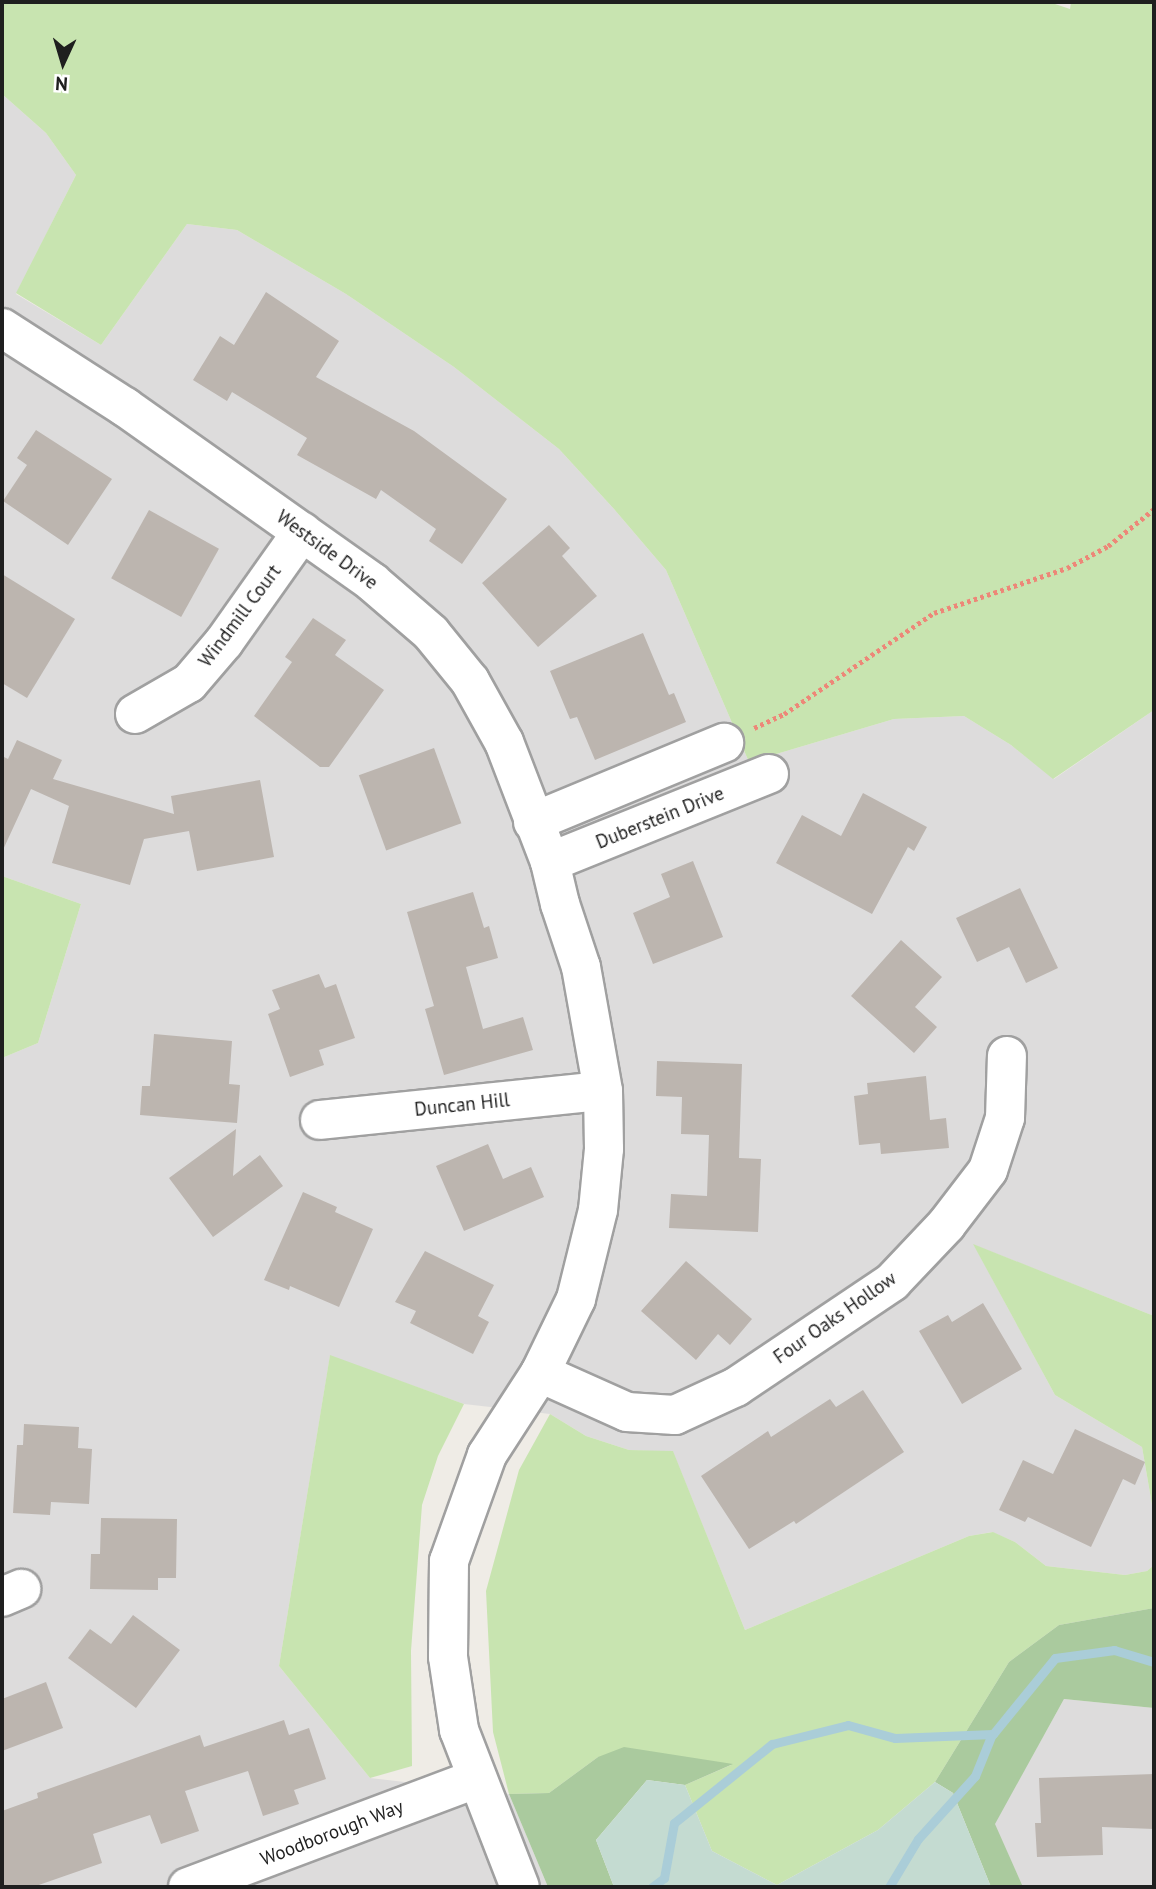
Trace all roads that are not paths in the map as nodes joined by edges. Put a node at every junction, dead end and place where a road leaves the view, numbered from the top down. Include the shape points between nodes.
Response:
1 (2, 328) edge
2 (302, 532) junction
3 (135, 714) dead end
4 (724, 743) road end
5 (769, 774) dead end
6 (533, 822) junction
7 (550, 862) junction
8 (1007, 1056) dead end
9 (603, 1091) junction
10 (320, 1120) dead end
11 (540, 1373) junction
12 (476, 1779) junction
13 (188, 1887) edge
14 (520, 1887) edge

1 - 2 street, Westside Drive via 125,407
2 - 3 street, Windmill Court via 189,683
2 - 6 street, Westside Drive via 402,606 450,655 504,741
4 - 6 street
5 - 7 street, Duberstein Drive
6 - 7 street, Westside Drive
7 - 9 street, Westside Drive via 581,967
8 - 11 street, Four Oaks Hollow via 1005,1118 988,1170 946,1225 892,1282 736,1387 676,1415 627,1412
9 - 10 street, Duncan Hill
9 - 11 street, Westside Drive via 598,1210 576,1299
11 - 12 street, Westside Drive via 487,1455 450,1561 448,1657 459,1730
12 - 13 street, Woodborough Way
12 - 14 street, Westside Drive

